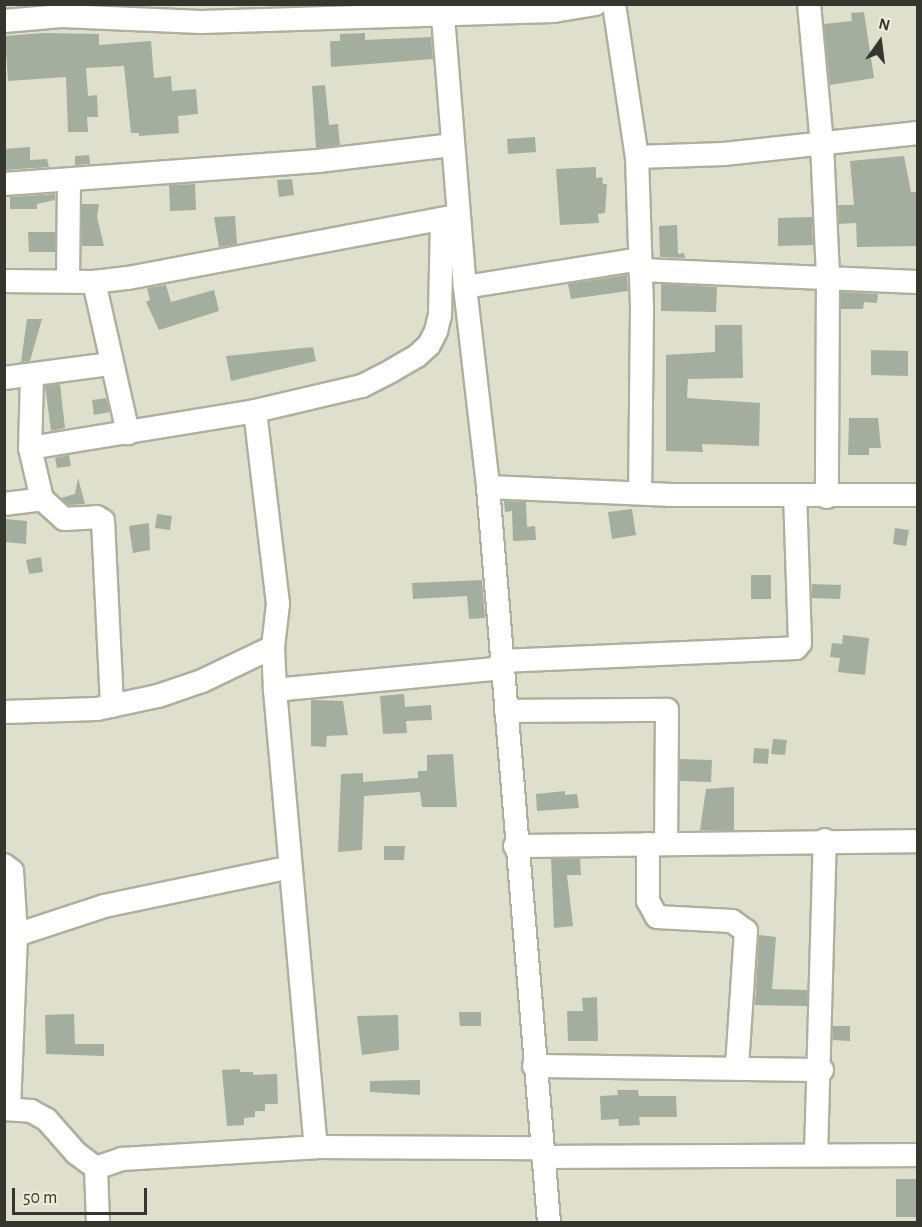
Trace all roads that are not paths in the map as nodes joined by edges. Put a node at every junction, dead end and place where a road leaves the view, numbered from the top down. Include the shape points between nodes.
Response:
1 (595, 4) edge
2 (615, 4) edge
3 (809, 4) edge
4 (535, 8) edge
5 (443, 9) edge
6 (62, 10) edge
7 (201, 13) edge
8 (4, 21) edge
9 (918, 133) edge
10 (822, 144) junction
11 (453, 145) junction
12 (637, 157) junction
13 (69, 181) junction
14 (4, 184) edge
15 (450, 217) junction
16 (640, 264) junction
17 (828, 278) junction
18 (68, 279) junction
19 (4, 281) edge
20 (94, 282) junction
21 (918, 282) edge
22 (465, 287) junction
23 (111, 364) junction
24 (33, 377) junction
25 (4, 378) edge
26 (255, 411) junction
27 (128, 433) junction
28 (30, 448) junction
29 (488, 487) junction
30 (640, 493) junction
31 (918, 495) edge
32 (795, 496) junction
33 (827, 497) junction
34 (42, 499) junction
35 (4, 504) edge
36 (273, 647) junction
37 (501, 664) junction
38 (275, 690) junction
39 (112, 706) junction
40 (506, 711) junction
41 (4, 712) edge
42 (825, 840) junction
43 (918, 841) edge
44 (657, 844) junction
45 (515, 846) junction
46 (4, 865) edge
47 (290, 867) junction
48 (16, 935) junction
49 (534, 1066) junction
50 (737, 1066) junction
51 (822, 1070) junction
52 (7, 1109) edge
53 (316, 1147) junction
54 (543, 1152) junction
55 (816, 1155) junction
56 (918, 1155) edge
57 (96, 1168) junction
58 (98, 1222) edge
59 (549, 1222) edge

1 - 4 street
2 - 12 street
3 - 10 street
4 - 5 street
5 - 7 street
5 - 11 street
6 - 7 street
6 - 8 street
9 - 10 street
10 - 12 street via 724,154
10 - 17 street
11 - 13 street via 318,161
11 - 15 street
12 - 16 street
13 - 14 street
13 - 18 street
15 - 20 street
15 - 22 street
15 - 26 street via 440,315 429,345 417,356 362,386
16 - 17 street
16 - 22 street
16 - 30 street
17 - 21 street
17 - 33 street
18 - 19 street
18 - 20 street
20 - 23 street
22 - 29 street
23 - 24 street
23 - 27 street
24 - 25 street
24 - 28 street
26 - 27 street
26 - 36 street via 278,604
27 - 28 street
28 - 34 street
29 - 30 street
29 - 37 street
30 - 32 street
31 - 33 street
32 - 33 street
32 - 37 street via 800,643 796,648
34 - 35 street
34 - 39 street via 64,519 97,517 103,521
36 - 38 street
36 - 39 street via 202,681
37 - 38 street
37 - 40 street
38 - 47 street
39 - 41 street
40 - 44 street via 666,710
40 - 45 street
42 - 43 street
42 - 44 street
42 - 51 street
44 - 45 street
44 - 50 street via 648,901 657,916 732,921 746,932
45 - 49 street
46 - 48 street via 12,871
47 - 48 street via 104,906
47 - 53 street
48 - 52 street
49 - 50 street
49 - 54 street
50 - 51 street
51 - 55 street
52 - 57 street via 31,1112 47,1120 76,1153
53 - 54 street
53 - 57 street via 122,1158
54 - 55 street
54 - 59 street
55 - 56 street
57 - 58 street

